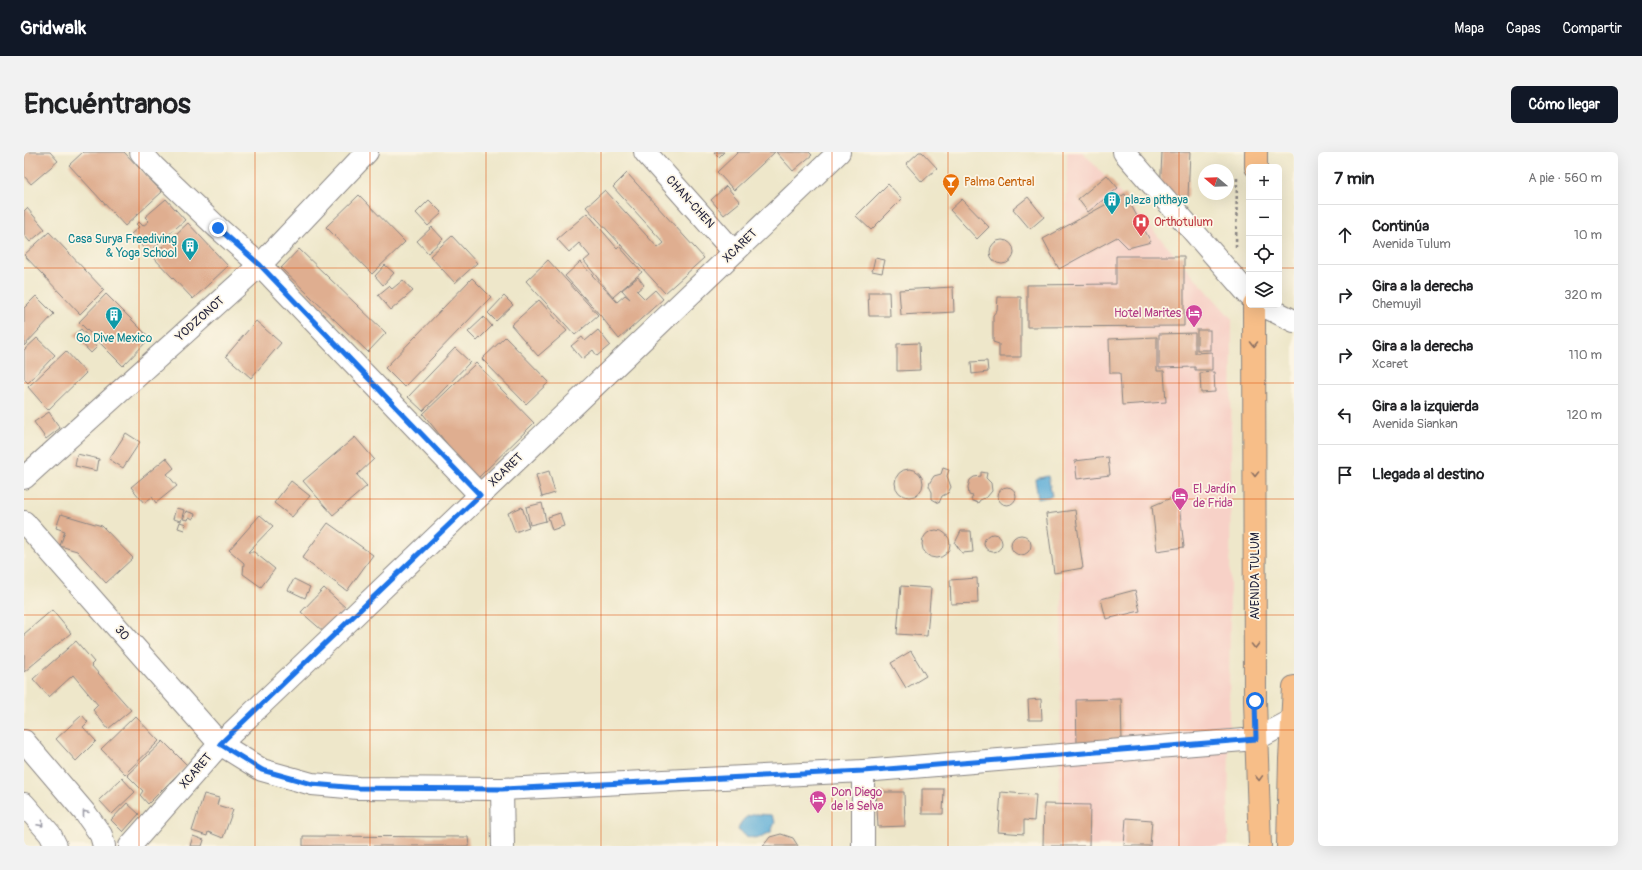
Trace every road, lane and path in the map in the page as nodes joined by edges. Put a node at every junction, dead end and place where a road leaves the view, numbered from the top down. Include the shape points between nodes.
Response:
1 (141, 152) edge
2 (368, 152) edge
3 (645, 152) edge
4 (839, 152) edge
5 (1124, 152) edge
6 (1256, 152) edge
7 (1250, 164) edge
8 (1246, 172) edge
9 (734, 252) junction
10 (260, 265) junction
11 (1242, 287) edge
12 (1254, 308) edge
13 (1268, 308) edge
14 (1294, 321) edge
15 (24, 478) edge
16 (480, 495) junction
17 (24, 522) edge
18 (1294, 687) edge
19 (1293, 719) edge
20 (1256, 739) junction
21 (24, 741) edge
22 (220, 744) junction
23 (863, 771) junction
24 (502, 789) junction
25 (24, 804) edge
26 (56, 846) edge
27 (104, 846) edge
28 (130, 846) edge
29 (503, 846) edge
30 (863, 846) edge
31 (1260, 846) edge
32 (1288, 846) edge

1 - 10 street via 218,228
2 - 10 street, YODZONOT
3 - 9 street, CHAN-CHEN
4 - 9 street, XCARET
5 - 11 street
6 - 7 main road
8 - 11 path
9 - 16 street, XCARET
10 - 15 street, YODZONOT
10 - 16 street
12 -> 20 main road, AVENIDA TULUM
13 - 14 street
16 - 22 street, XCARET
17 - 22 street, 30
18 - 19 main road
19 - 20 street
19 - 32 main road
20 - 23 street, 30
20 -> 31 main road, AVENIDA TULUM
27 -> 21 street via 101,835 86,814
22 - 24 street, 30 via 262,770 312,784 358,788
22 - 28 street, XCARET
23 - 24 street, 30
23 - 30 street
24 - 29 street
25 -> 26 street via 50,834

